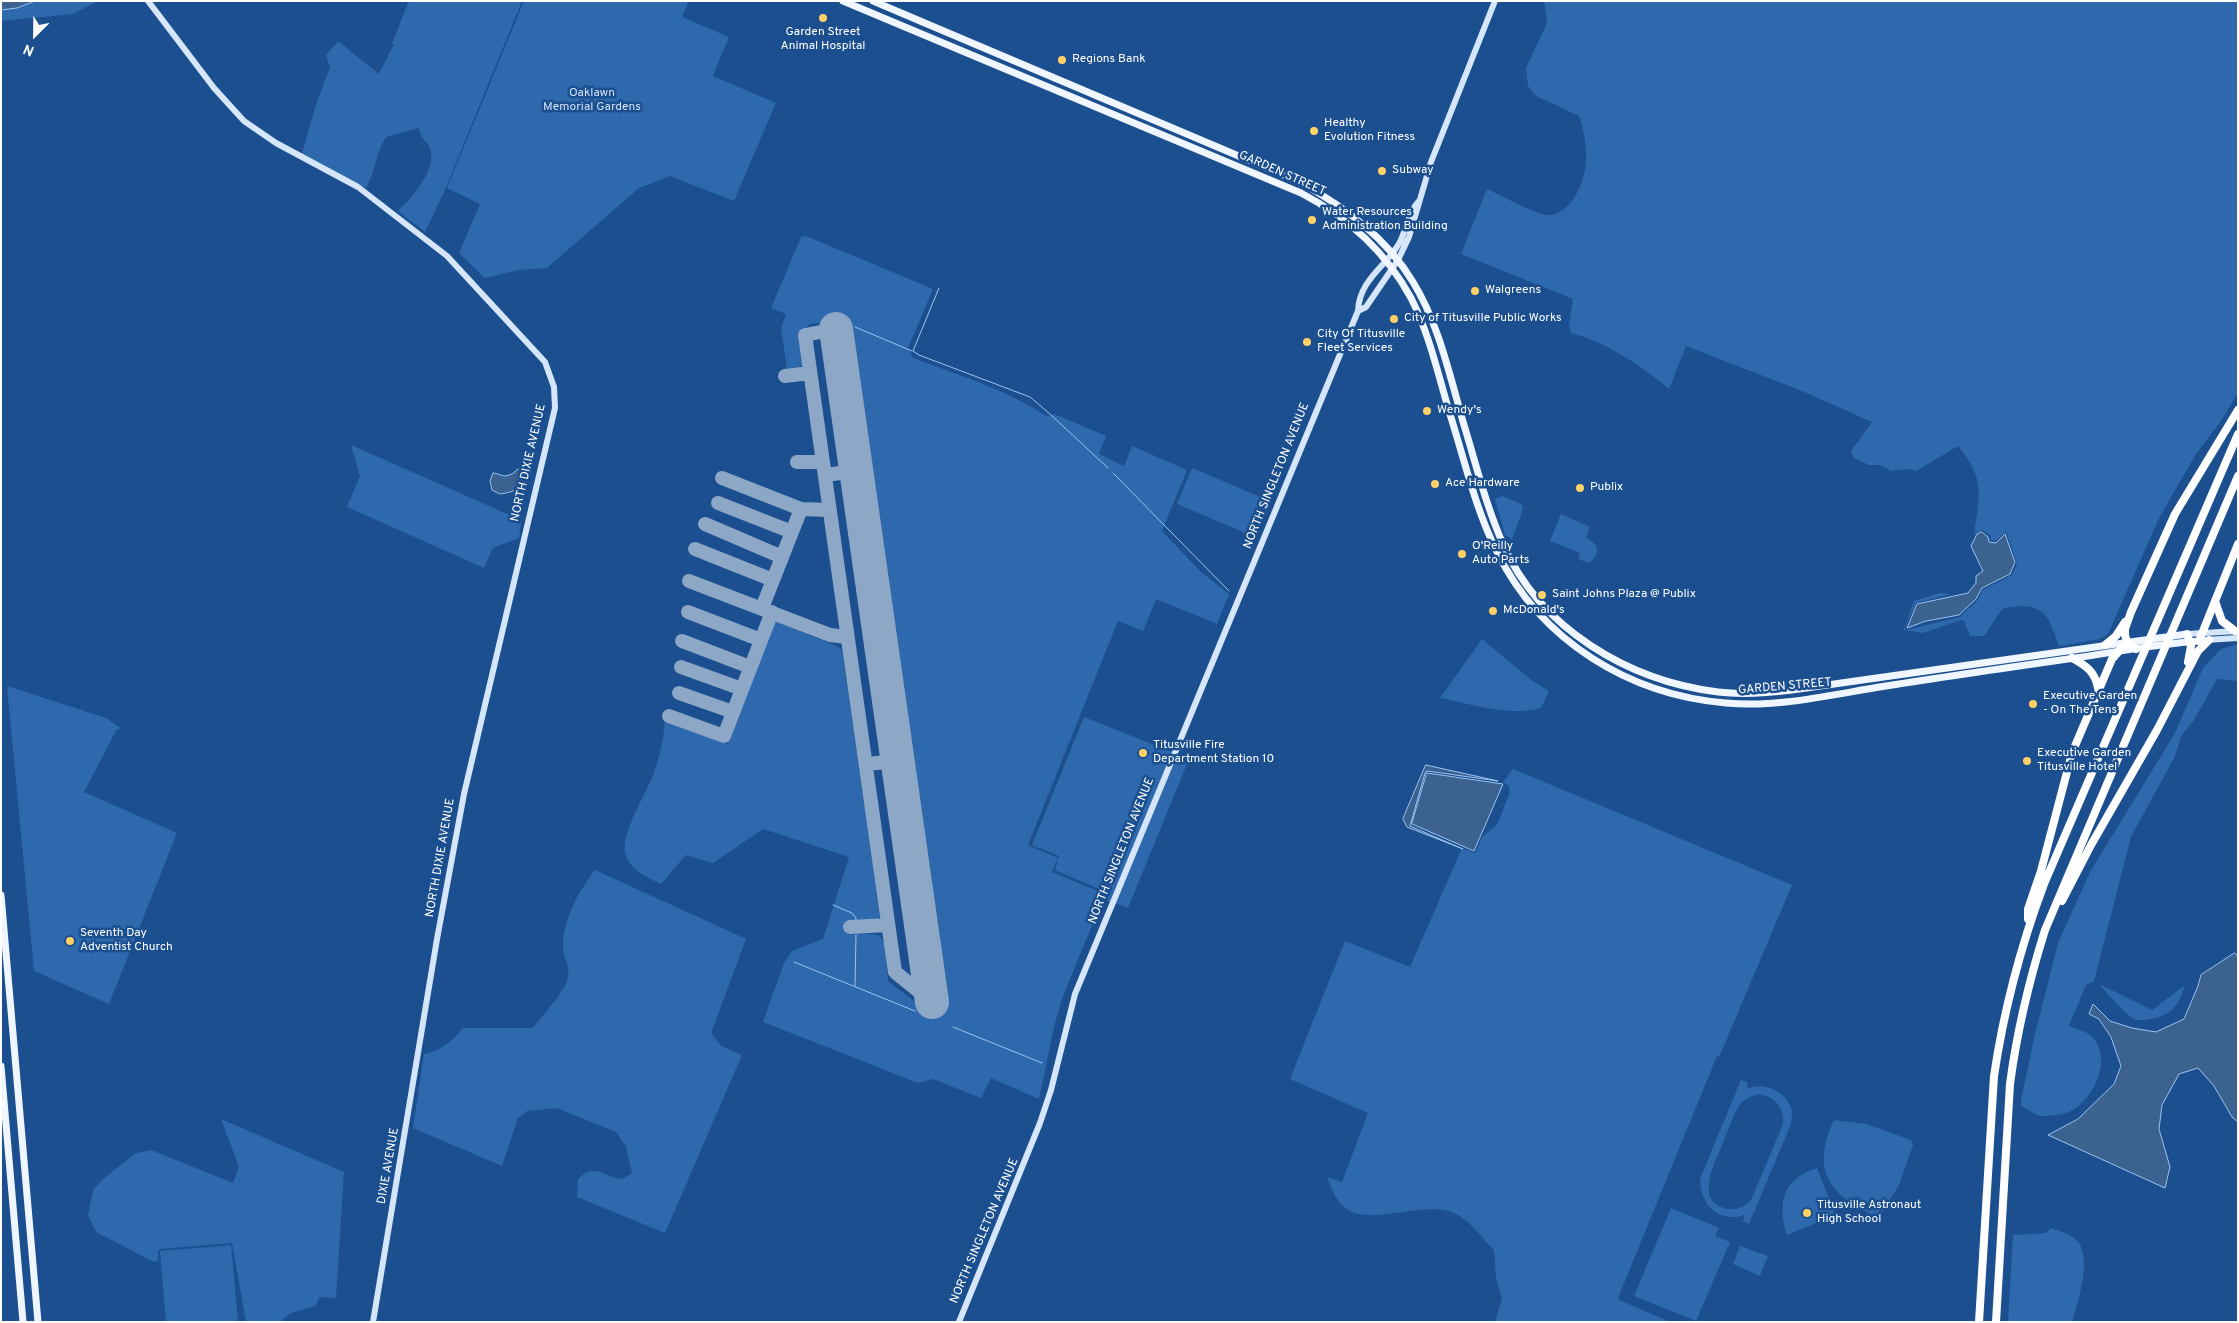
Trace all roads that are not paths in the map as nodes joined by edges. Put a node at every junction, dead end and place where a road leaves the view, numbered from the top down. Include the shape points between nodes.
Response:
1 (148, 1) edge
2 (844, 1) edge
3 (873, 1) edge
4 (1495, 1) edge
5 (1418, 202) junction
6 (1392, 254) junction
7 (1385, 260) junction
8 (1398, 260) junction
9 (1392, 268) junction
10 (1358, 311) junction
11 (1444, 396) junction
12 (2238, 410) edge
13 (1462, 418) junction
14 (1452, 420) junction
15 (2238, 434) edge
16 (1469, 441) junction
17 (2238, 476) edge
18 (2238, 544) edge
19 (2215, 601) junction
20 (2131, 612) junction
21 (2202, 633) junction
22 (2237, 633) edge
23 (2188, 638) junction
24 (2209, 640) junction
25 (2199, 641) junction
26 (2127, 642) junction
27 (2105, 645) junction
28 (2136, 649) junction
29 (2118, 651) junction
30 (2072, 658) junction
31 (2182, 681) junction
32 (2098, 688) junction
33 (1, 895) edge
34 (2027, 930) junction
35 (2045, 930) junction
36 (426, 1014) joint
37 (1, 1066) edge
38 (23, 1322) edge
39 (38, 1322) edge
40 (373, 1322) edge
41 (959, 1322) edge
42 (1979, 1322) edge
43 (1996, 1322) edge

1 - 36 street, NORTH DIXIE AVENUE via 214,88 244,121 276,144 358,187 440,249 545,362 553,380 555,408 464,794
2 - 7 main road, GARDEN STREET via 1301,193 1349,223
3 - 6 main road, GARDEN STREET via 1300,182 1348,211
4 - 5 street
5 - 6 street, NORTH SINGLETON AVENUE
5 - 8 street, NORTH SINGLETON AVENUE via 1409,237
6 - 7 street, NORTH SINGLETON AVENUE
6 - 8 main road, GARDEN STREET
7 - 9 main road, GARDEN STREET
7 - 10 street, NORTH SINGLETON AVENUE via 1370,280
8 - 9 street, NORTH SINGLETON AVENUE
8 - 13 main road, GARDEN STREET via 1425,303
9 - 10 street, NORTH SINGLETON AVENUE via 1366,307
9 - 11 main road, GARDEN STREET via 1418,314
10 - 41 street, NORTH SINGLETON AVENUE via 1075,994 1038,1129
11 - 13 main road
11 - 14 main road, GARDEN STREET
12 - 20 highway via 2175,514
13 - 16 main road, GARDEN STREET
14 - 16 main road via 1461,425
14 - 30 main road, GARDEN STREET via 1485,523 1513,579 1559,634 1606,668 1631,680 1676,695 1745,704 1820,696
15 - 34 highway
16 - 27 main road, GARDEN STREET via 1503,545 1539,600 1560,622 1602,654 1654,678 1705,690 1759,694
17 - 35 highway
18 - 19 highway
19 - 21 highway
19 - 22 highway via 2222,621
20 - 26 highway via 2125,629
20 - 27 highway via 2116,636
21 - 22 street, GARDEN STREET
21 - 23 street, GARDEN STREET
21 - 25 highway
22 - 24 street, GARDEN STREET
23 - 25 main road, GARDEN STREET
23 - 26 main road, GARDEN STREET
23 - 28 main road, GARDEN STREET
23 - 31 highway via 2191,655
24 - 25 street, GARDEN STREET
24 - 31 highway via 2198,651
26 - 27 main road, GARDEN STREET
26 - 28 highway
26 - 29 highway
28 - 29 main road, GARDEN STREET
29 - 30 main road, GARDEN STREET
29 - 32 highway
30 - 32 highway via 2090,668
31 - 35 highway via 2158,730 2090,845 2058,912
32 - 34 highway via 2072,753 2028,910
33 - 39 main road
34 - 42 highway via 2012,978 1994,1076
35 - 43 highway via 2022,1013 2012,1074
36 - 40 street, DIXIE AVENUE
37 - 38 main road

